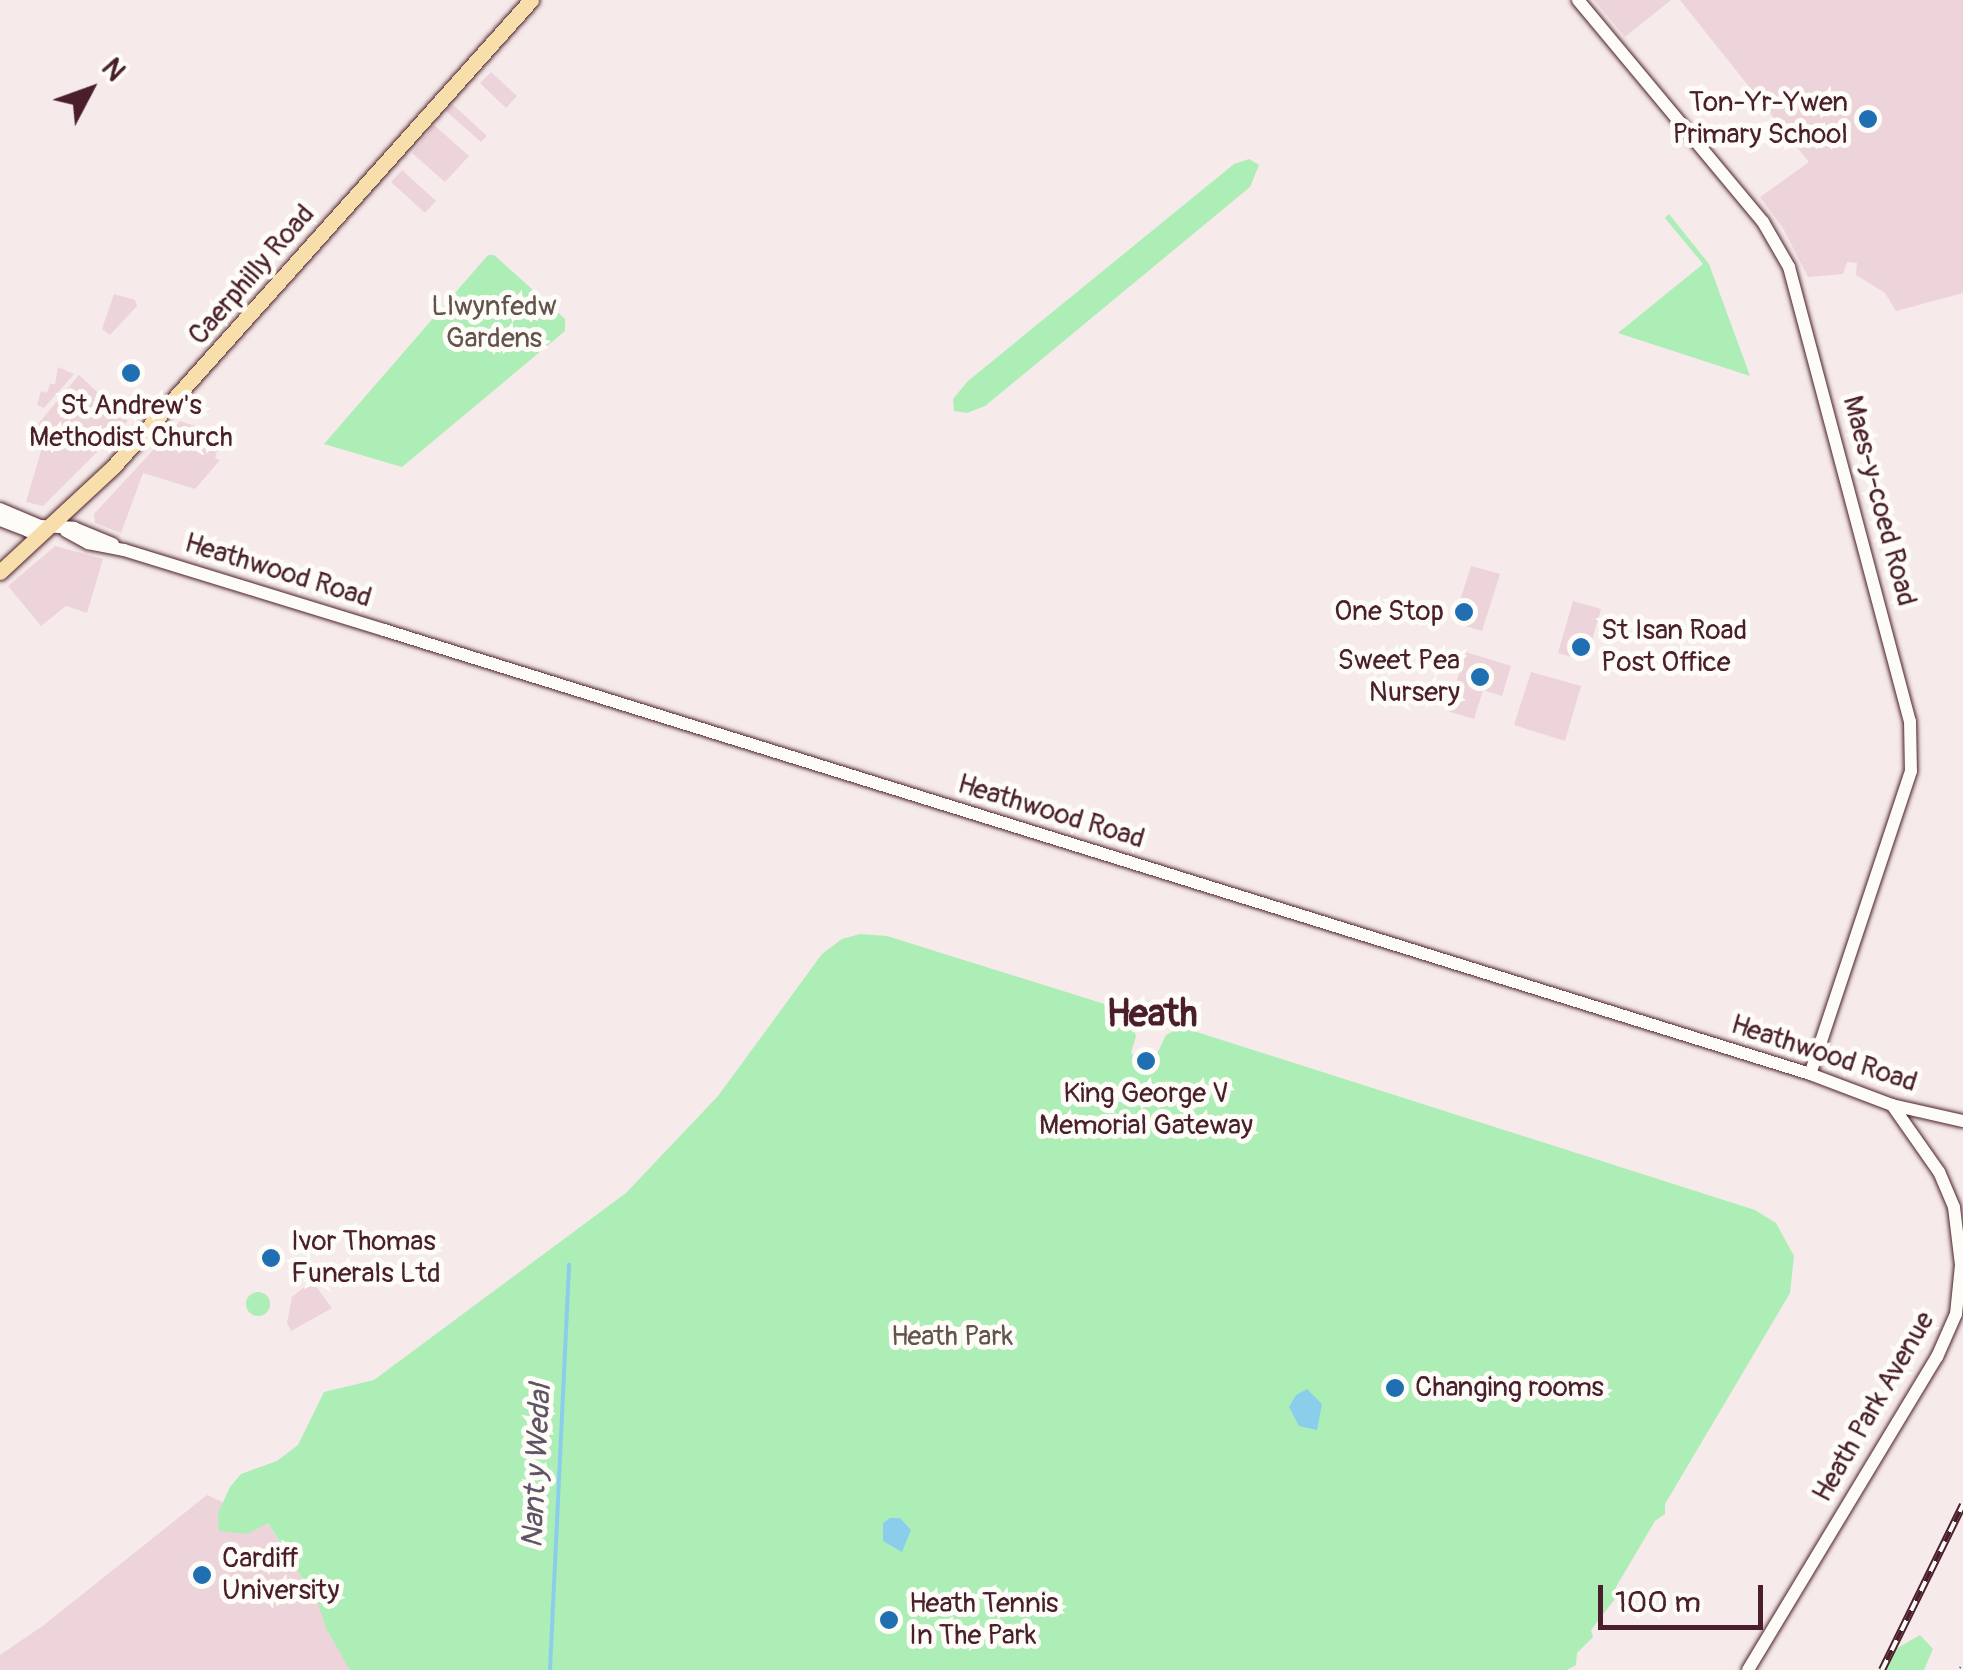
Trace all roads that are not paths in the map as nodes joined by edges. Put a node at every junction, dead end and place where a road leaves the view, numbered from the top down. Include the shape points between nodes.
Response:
1 (531, 0) edge
2 (1578, 0) edge
3 (0, 509) edge
4 (0, 520) edge
5 (52, 528) junction
6 (0, 572) edge
7 (1810, 1074) junction
8 (1892, 1104) junction
9 (1963, 1120) edge
10 (1748, 1670) edge

1 - 5 main road, Caerphilly Road
2 - 7 street, Maes-y-coed Road via 1752,208 1789,267 1910,721 1911,771
3 - 5 street
4 - 5 street via 28,531
5 - 6 main road, Caerphilly Road
5 - 7 street, Heathwood Road via 83,531 124,550
7 - 8 street, Heathwood Road
8 - 9 street, Heathwood Road
8 - 10 street, Heath Park Avenue via 1939,1172 1954,1208 1962,1265 1956,1314 1931,1368

